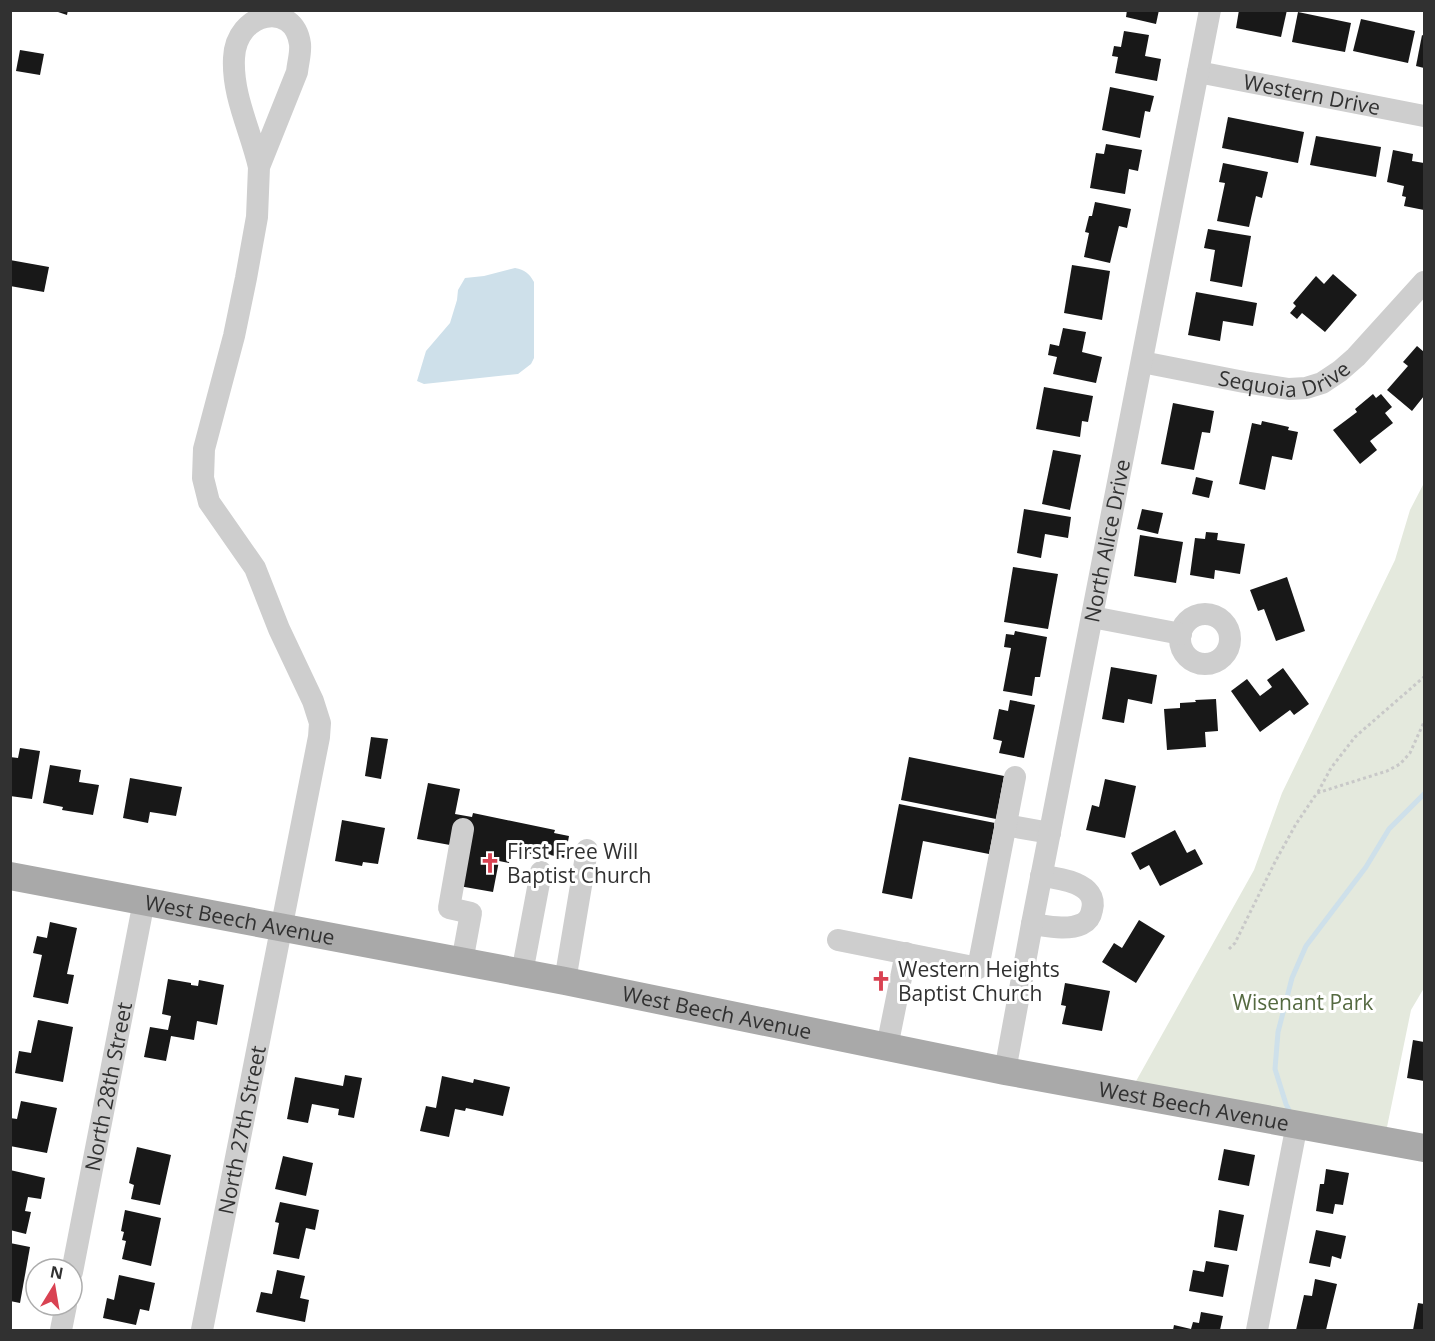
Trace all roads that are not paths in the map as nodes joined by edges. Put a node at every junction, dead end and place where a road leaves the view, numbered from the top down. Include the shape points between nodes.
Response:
1 (1210, 10) edge
2 (1198, 72) junction
3 (1425, 116) edge
4 (259, 167) junction
5 (1425, 282) edge
6 (1142, 362) junction
7 (1092, 617) junction
8 (1180, 634) dead end
9 (1015, 777) dead end
10 (1005, 825) junction
11 (463, 829) dead end
12 (1050, 833) junction
13 (587, 850) dead end
14 (541, 872) dead end
15 (10, 876) edge
16 (1041, 876) junction
17 (144, 901) junction
18 (1032, 924) junction
19 (281, 928) junction
20 (838, 940) dead end
21 (906, 953) junction
22 (462, 962) junction
23 (522, 973) junction
24 (565, 981) junction
25 (887, 1047) junction
26 (1005, 1071) junction
27 (1296, 1124) junction
28 (1425, 1148) edge
29 (75, 1257) edge
30 (202, 1330) edge
31 (1257, 1330) edge

1 - 2 street, North Alice Drive
2 - 3 street, Western Drive
2 - 6 street, North Alice Drive
4 - 4 street via 297,72 300,55 295,28 286,18 264,12 245,27 234,56 236,86
4 - 19 street, North 27th Street via 246,278 204,449 202,478 209,502 255,568 320,723
5 - 6 street, Sequoia Drive via 1356,357 1322,383 1306,388 1289,389
6 - 7 street, North Alice Drive
7 - 8 street
7 - 12 street, North Alice Drive
9 - 10 street
10 - 12 street
10 - 21 street via 978,968
11 - 22 street via 449,908 471,913
12 - 16 street, North Alice Drive
13 - 24 street
14 - 23 street
15 - 17 main road, West Beech Avenue
16 - 18 street, North Alice Drive
16 - 18 street via 1061,879 1086,890 1092,897 1093,908 1084,924
17 - 19 main road, West Beech Avenue
17 - 29 street, North 28th Street
18 - 26 street, North Alice Drive
19 - 22 main road, West Beech Avenue
19 - 30 street, North 27th Street
20 - 21 street
21 - 25 street
22 - 23 main road, West Beech Avenue
23 - 24 main road, West Beech Avenue
24 - 25 main road, West Beech Avenue
25 - 26 main road, West Beech Avenue
26 - 27 main road, West Beech Avenue
27 - 28 main road, West Beech Avenue
27 - 31 street

